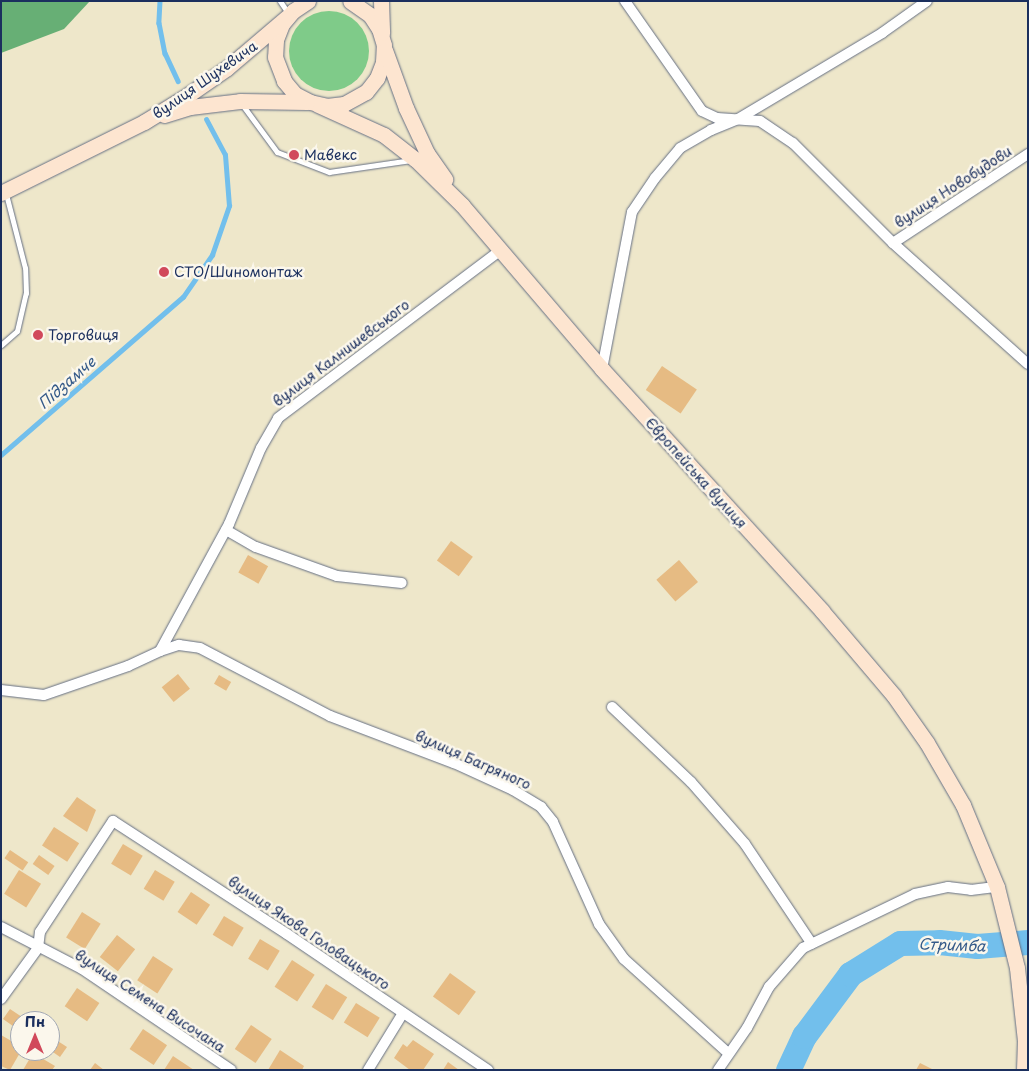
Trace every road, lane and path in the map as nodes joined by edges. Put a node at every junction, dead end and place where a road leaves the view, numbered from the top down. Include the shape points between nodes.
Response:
1 (280, 1) edge
2 (308, 1) edge
3 (350, 1) edge
4 (381, 1) edge
5 (625, 1) edge
6 (927, 1) edge
7 (292, 11) edge
8 (383, 41) junction
9 (240, 101) junction
10 (314, 103) junction
11 (738, 119) junction
12 (144, 122) junction
13 (1028, 154) edge
14 (415, 159) junction
15 (3, 192) edge
16 (462, 205) junction
17 (893, 242) junction
18 (500, 250) junction
19 (1, 345) edge
20 (1027, 362) edge
21 (602, 369) junction
22 (226, 530) junction
23 (402, 583) dead end
24 (160, 650) junction
25 (1, 690) edge
26 (612, 707) dead end
27 (997, 887) junction
28 (1, 926) edge
29 (812, 944) junction
30 (38, 948) junction
31 (1, 999) edge
32 (403, 1013) junction
33 (728, 1053) junction
34 (231, 1070) edge
35 (368, 1070) edge
36 (488, 1070) edge
37 (718, 1070) edge
38 (1024, 1070) edge

1 - 7 lane
2 - 7 main road, вулиця Шухевича
3 - 8 main road via 370,14
4 - 8 main road
5 - 11 street via 702,111 717,118
6 - 11 street via 882,33
7 - 10 main road via 276,40 277,66 289,88
7 - 12 main road, вулиця Шухевича via 227,68
8 - 10 main road, вулиця Шухевича via 380,70 366,92 344,104
8 - 16 main road via 406,108 428,153
9 - 10 main road, вулиця Шухевича
9 - 12 main road, вулиця Шухевича via 190,107
9 - 14 lane via 277,152 330,172
10 - 14 main road via 384,135
11 - 17 street via 760,121 793,143
11 - 21 street via 680,148 632,212
12 - 15 main road, вулиця Шухевича
13 - 17 street, вулиця Новобудови
14 - 16 main road
15 - 19 lane via 25,268 26,292 17,331
16 - 18 main road, Європейська вулиця
17 - 20 street
18 - 21 main road, Європейська вулиця
18 - 22 street, вулиця Калнишевського via 278,418 261,448
21 - 27 main road, Європейська вулиця via 822,611 894,696 927,743 963,805
22 - 23 street via 256,547 336,576
22 - 24 street, вулиця Калнишевського
24 - 25 street via 128,666 44,695
24 - 33 street, вулиця Багряного via 179,645 200,648 330,716 454,763 513,790 541,807 553,822 599,924 624,959
26 - 29 street via 691,782 745,844
27 - 29 street via 971,890 942,888 915,894
27 - 38 main road, Європейська вулиця via 1017,968 1025,1041
28 - 30 street, вулиця Семена Височана
29 - 33 street via 803,948 774,980 747,1028
30 - 31 street
30 - 32 street, вулиця Якова Головацького via 40,932 113,821
30 - 34 street, вулиця Семена Височана via 82,969
32 - 35 street
32 - 36 street, вулиця Якова Головацького
33 - 37 street

